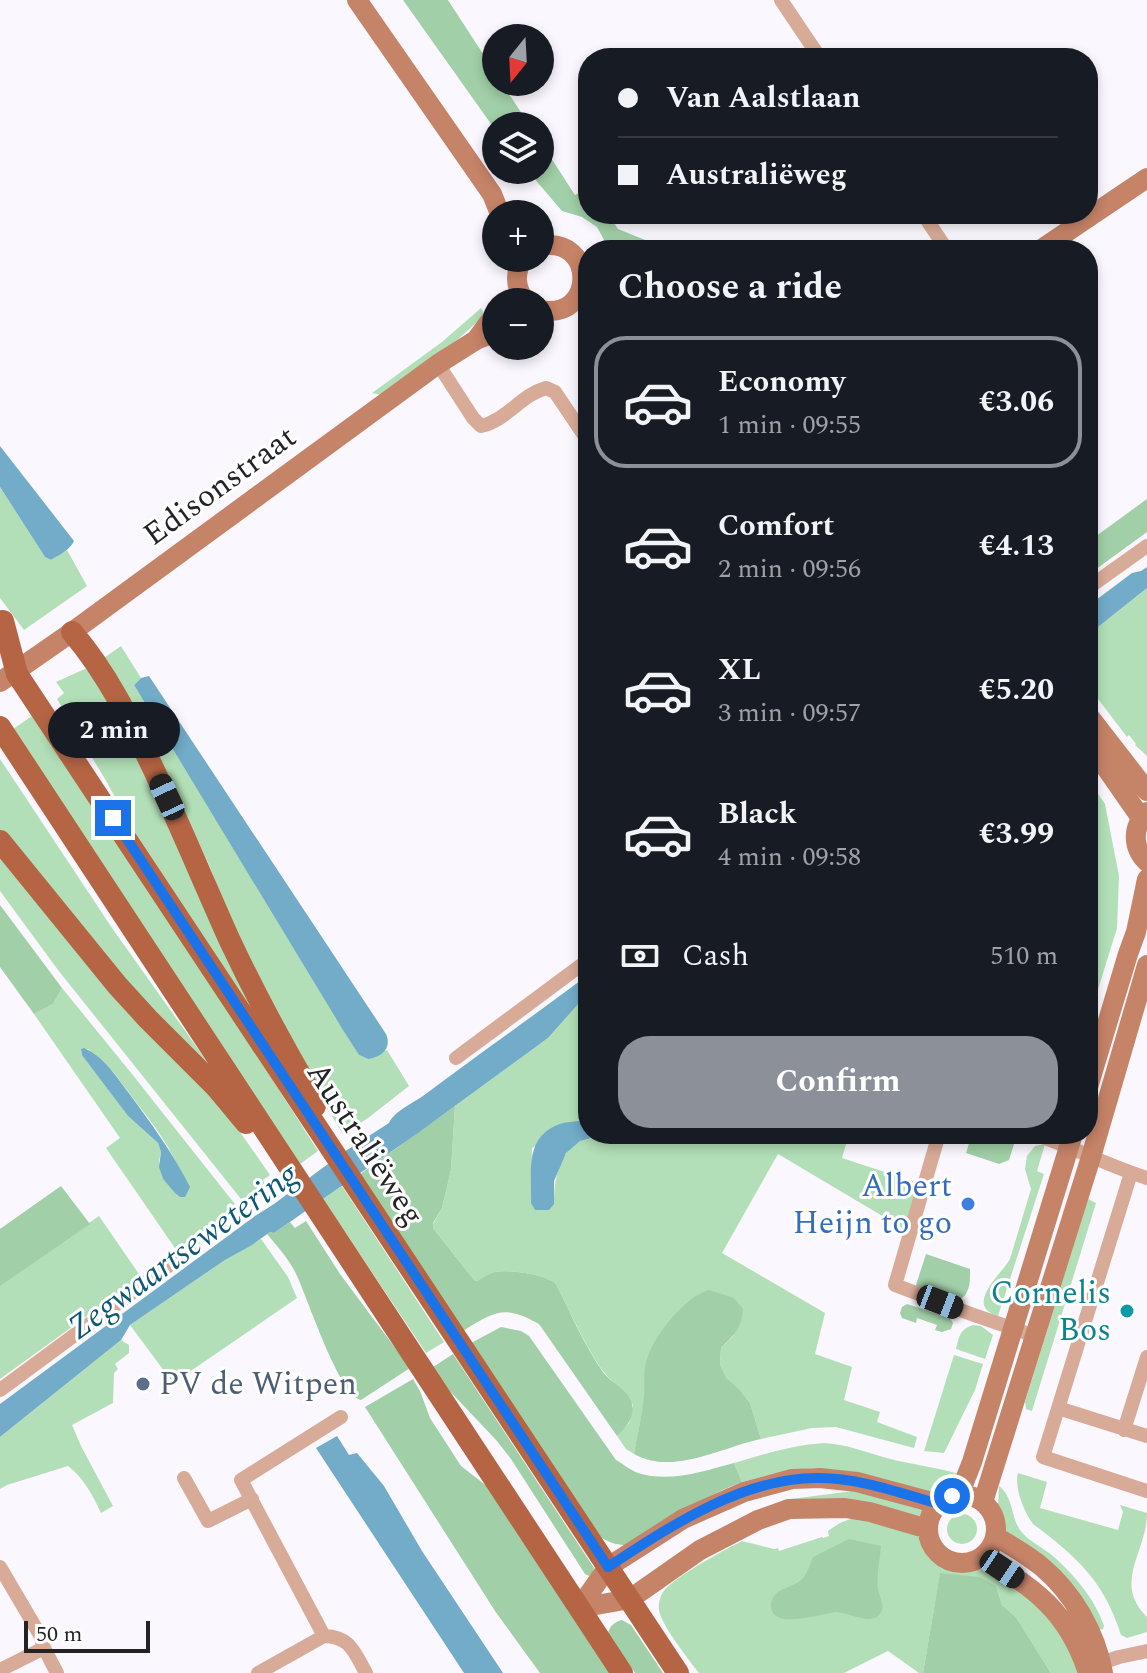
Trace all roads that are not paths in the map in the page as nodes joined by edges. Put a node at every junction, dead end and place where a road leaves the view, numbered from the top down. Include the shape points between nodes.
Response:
1 (357, 0) edge
2 (781, 0) edge
3 (813, 48) edge
4 (1147, 178) edge
5 (492, 194) junction
6 (494, 200) edge
7 (499, 200) edge
8 (1098, 211) edge
9 (1079, 224) edge
10 (1055, 240) edge
11 (554, 245) edge
12 (578, 262) edge
13 (578, 305) edge
14 (554, 311) edge
15 (482, 332) edge
16 (482, 338) edge
17 (476, 340) junction
18 (438, 364) junction
19 (578, 426) edge
20 (1147, 546) edge
21 (1098, 581) edge
22 (2, 618) edge
23 (72, 632) junction
24 (0, 649) edge
25 (9, 678) edge
26 (1098, 728) edge
27 (2, 730) edge
28 (1098, 755) edge
29 (1147, 791) edge
30 (1144, 815) edge
31 (0, 841) edge
32 (1147, 862) edge
33 (1147, 879) edge
34 (1147, 965) edge
35 (578, 967) edge
36 (1098, 1054) edge
37 (456, 1058) dead end
38 (1098, 1133) edge
39 (321, 1135) junction
40 (936, 1144) edge
41 (1070, 1144) edge
42 (1076, 1144) edge
43 (1095, 1144) edge
44 (283, 1157) junction
45 (1091, 1157) junction
46 (1131, 1173) junction
47 (1147, 1178) edge
48 (194, 1247) dead end
49 (1013, 1329) junction
50 (1035, 1336) junction
51 (1147, 1357) edge
52 (0, 1390) edge
53 (1058, 1408) junction
54 (341, 1417) dead end
55 (1124, 1430) junction
56 (1147, 1436) edge
57 (184, 1478) dead end
58 (1147, 1491) edge
59 (959, 1495) junction
60 (252, 1499) junction
61 (983, 1502) junction
62 (939, 1504) junction
63 (928, 1529) junction
64 (995, 1536) junction
65 (981, 1557) junction
66 (0, 1567) edge
67 (608, 1567) junction
68 (630, 1599) junction
69 (579, 1608) junction
70 (324, 1636) junction
71 (44, 1648) junction
72 (1147, 1651) edge
73 (1095, 1669) edge
74 (0, 1670) edge
75 (57, 1673) edge
76 (258, 1673) edge
77 (366, 1673) edge
78 (622, 1673) edge
79 (678, 1673) edge

1 - 5 street
2 - 3 street
4 - 8 street
5 - 6 street
5 - 7 street
9 - 10 street
11 - 12 street
13 - 14 street
15 - 17 street, Edisonstraat
16 - 17 street, Edisonstraat
17 - 18 street, Edisonstraat
18 - 19 street via 481,426 546,388 555,392
18 - 23 street, Edisonstraat
20 - 21 street
22 - 25 main road, bridge
23 - 25 street, Edisonstraat
23 - 39 main road via 128,715 231,942 313,1097
24 - 25 main road, Australiëweg, bridge
25 - 39 main road, Australiëweg via 39,709
26 - 29 street
27 - 44 main road
28 - 30 street
30 - 32 street via 1136,844
31 - 44 main road via 117,985
33 - 36 street
34 - 38 street
35 - 37 street
39 - 67 main road, Australiëweg
40 - 49 street via 895,1285
41 - 49 street
42 - 45 street
43 - 45 street
44 - 69 main road
45 - 46 street
45 - 50 street
46 - 47 street
46 - 53 street
48 - 52 street
49 - 50 street
49 - 59 street
50 - 61 street
51 - 55 street
53 - 55 street
53 - 58 street via 1043,1457
54 - 60 street via 241,1480
55 - 56 street
57 - 60 street via 208,1521
59 - 61 street
59 - 62 street
60 - 70 street
61 - 64 street via 994,1517
62 - 63 street
62 - 67 street via 857,1482 792,1479 744,1492 683,1519
63 - 65 street via 932,1545 950,1561
63 - 68 street via 845,1508 789,1509 700,1550
64 - 65 street
64 - 73 street via 1057,1582 1084,1618
65 - 73 street via 1025,1584 1055,1611
66 - 71 street
67 - 68 main road, Australiëweg
67 - 69 street
68 - 69 street
68 - 79 main road, Australiëweg
69 - 78 main road
70 - 76 street
70 - 77 street via 346,1642
71 - 74 street
71 - 75 street
72 - 73 street

